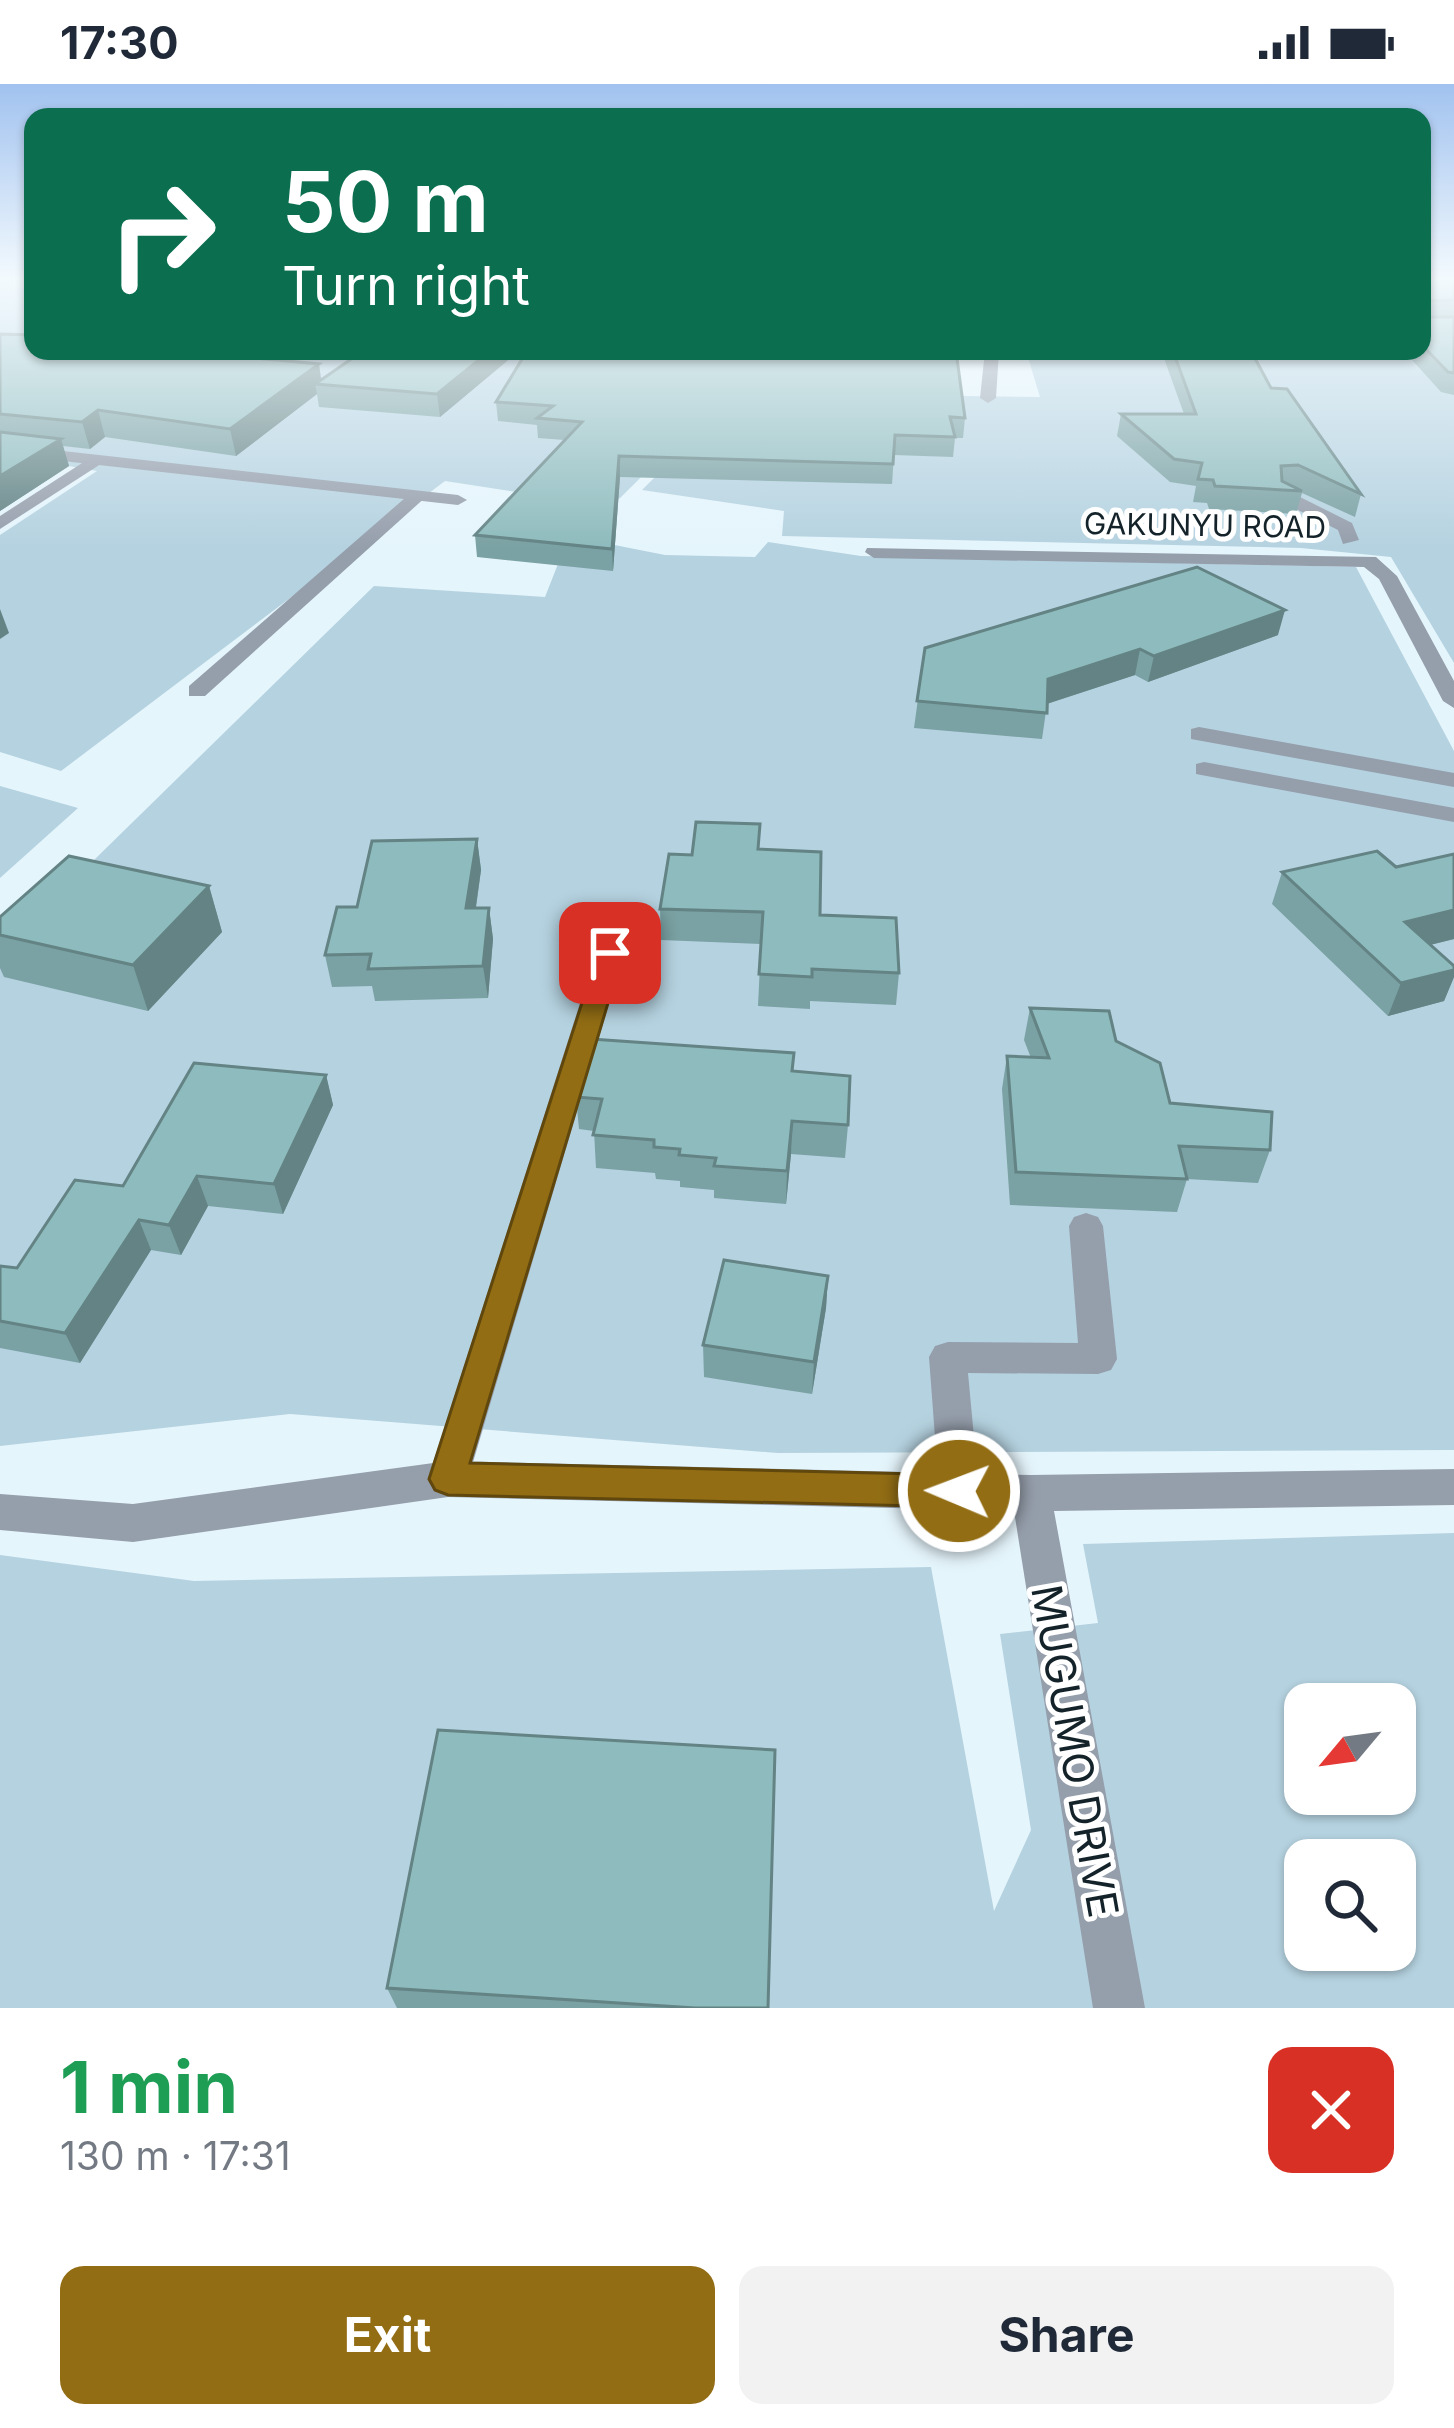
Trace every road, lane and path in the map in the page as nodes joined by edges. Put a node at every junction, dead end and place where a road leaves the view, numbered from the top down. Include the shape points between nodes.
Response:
1 (991, 368) edge
2 (988, 398) dead end
3 (0, 448) edge
4 (99, 460) junction
5 (419, 495) junction
6 (1284, 496) edge
7 (458, 500) dead end
8 (0, 524) edge
9 (1355, 550) junction
10 (874, 552) dead end
11 (197, 691) dead end
12 (1454, 700) edge
13 (1199, 734) dead end
14 (1204, 769) dead end
15 (1454, 780) edge
16 (1454, 815) edge
17 (610, 953) dead end
18 (1086, 1226) dead end
19 (448, 1479) junction
20 (1454, 1487) edge
21 (959, 1491) junction
22 (1031, 1493) junction
23 (0, 1512) edge
24 (1119, 2008) edge

1 - 2 street
3 - 4 street
4 - 5 street
4 - 8 street
5 - 7 street
5 - 11 street
6 - 9 street via 1346,527
9 - 10 street, GAKUNYU ROAD
9 - 12 street, GAKUNYU ROAD via 1387,576
13 - 15 street
14 - 16 street
17 - 19 street
18 - 21 street via 1098,1359 947,1357
19 - 21 street
19 - 23 street via 133,1523
20 - 22 street
21 - 22 street
22 - 24 street, MUGUMO DRIVE

